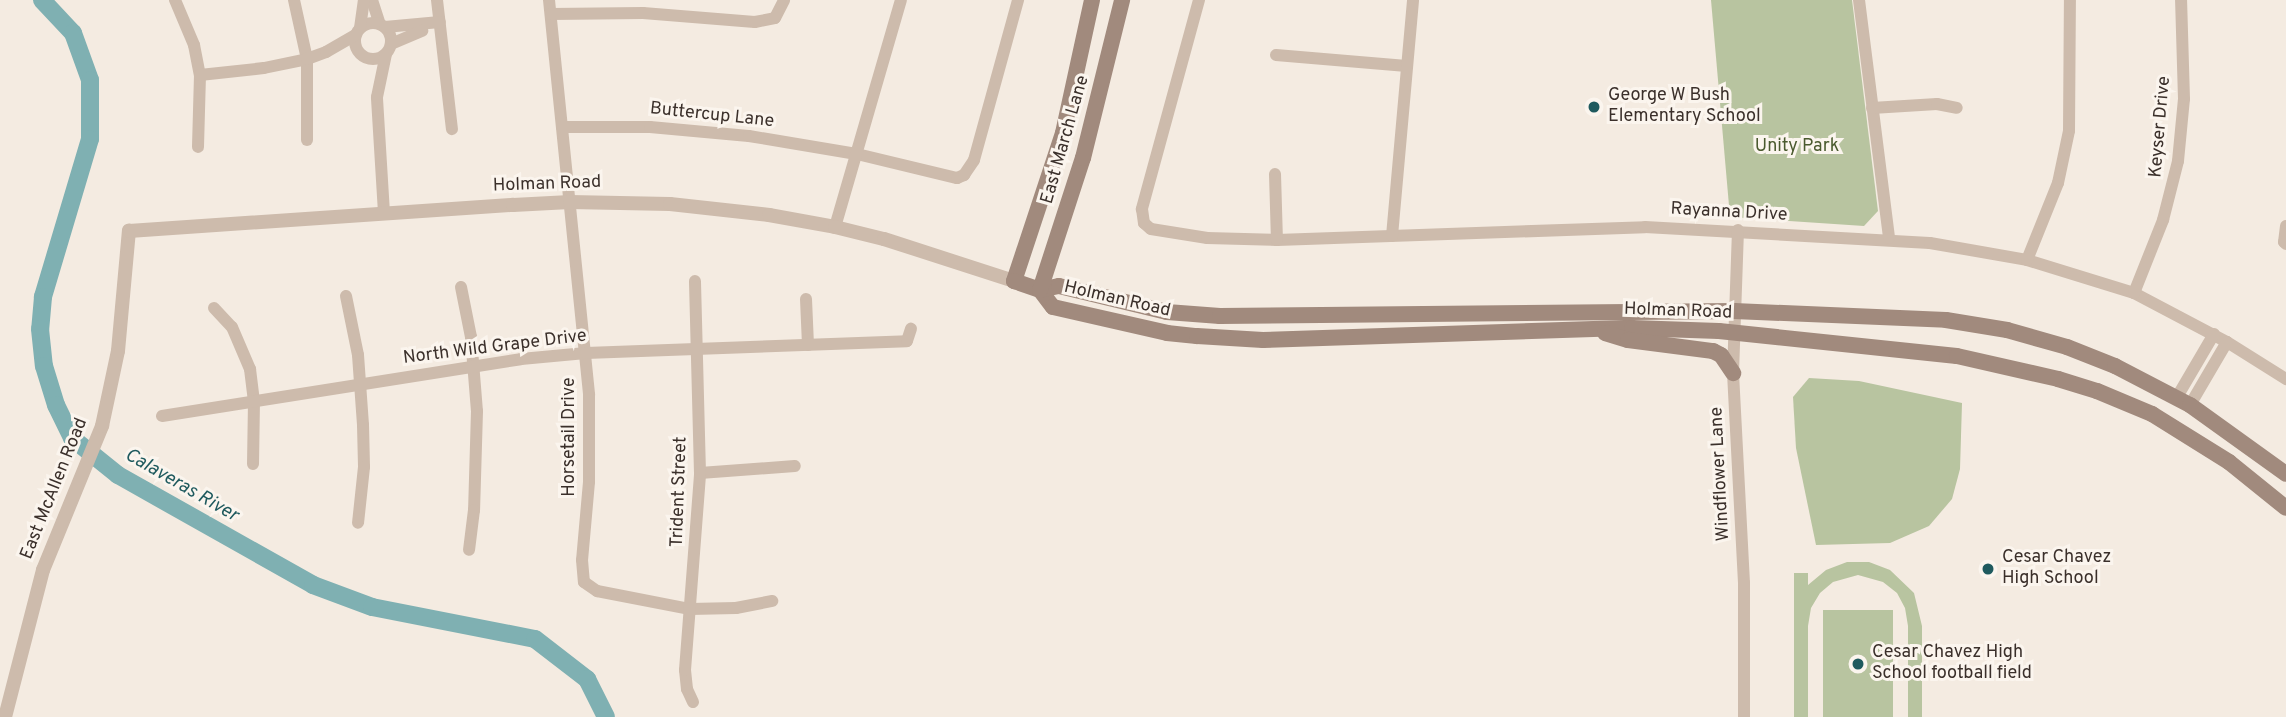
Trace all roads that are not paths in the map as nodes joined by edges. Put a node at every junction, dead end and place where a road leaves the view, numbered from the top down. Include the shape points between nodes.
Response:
1 (175, 0) edge
2 (295, 0) edge
3 (364, 0) edge
4 (372, 0) edge
5 (437, 0) edge
6 (549, 0) edge
7 (784, 0) edge
8 (901, 0) edge
9 (1018, 0) edge
10 (1092, 0) edge
11 (1122, 0) edge
12 (1199, 0) edge
13 (1413, 0) edge
14 (1859, 0) edge
15 (2070, 0) edge
16 (2181, 0) edge
17 (551, 14) junction
18 (435, 23) junction
19 (382, 26) junction
20 (358, 32) junction
21 (388, 49) junction
22 (326, 52) junction
23 (1276, 55) dead end
24 (363, 56) junction
25 (307, 58) junction
26 (1407, 66) junction
27 (200, 75) junction
28 (377, 97) junction
29 (1872, 108) junction
30 (1957, 108) dead end
31 (562, 127) junction
32 (452, 129) dead end
33 (307, 139) dead end
34 (198, 147) dead end
35 (857, 154) junction
36 (1275, 174) dead end
37 (570, 202) junction
38 (384, 213) junction
39 (2286, 226) edge
40 (835, 227) junction
41 (129, 230) joint
42 (1738, 230) junction
43 (1392, 236) junction
44 (1889, 238) junction
45 (1276, 240) junction
46 (2286, 244) edge
47 (2027, 260) junction
48 (695, 281) dead end
49 (1014, 281) junction
50 (461, 287) dead end
51 (1040, 290) junction
52 (2134, 293) junction
53 (346, 296) dead end
54 (806, 299) dead end
55 (214, 308) dead end
56 (1734, 311) junction
57 (911, 329) dead end
58 (1593, 329) junction
59 (1733, 333) junction
60 (2214, 334) junction
61 (2227, 341) junction
62 (808, 345) junction
63 (697, 349) junction
64 (586, 353) junction
65 (474, 367) junction
66 (1733, 373) junction
67 (2286, 379) edge
68 (361, 384) junction
69 (254, 401) junction
70 (2184, 401) junction
71 (162, 416) dead end
72 (253, 464) dead end
73 (795, 466) dead end
74 (700, 474) junction
75 (2286, 474) edge
76 (2286, 508) edge
77 (358, 523) dead end
78 (470, 550) dead end
79 (772, 600) dead end
80 (690, 609) junction
81 (693, 702) dead end
82 (5, 717) edge
83 (1744, 717) edge

1 - 27 street via 194,45
2 - 25 street
3 - 20 street
4 - 19 street
5 - 18 street
6 - 17 street, Horsetail Drive
7 - 17 street via 775,18 765,22 643,13
8 - 35 street
9 - 35 street, Buttercup Lane via 974,160 964,176 949,178
10 - 49 main road, East March Lane via 1063,132
11 - 51 main road, East March Lane via 1083,158
12 - 45 street, Rayanna Drive via 1143,209 1144,223 1151,229 1195,236
13 - 26 street
14 - 29 street
15 - 47 street via 2069,131 2058,183
16 - 52 street, Keyser Drive via 2184,99 2178,161 2164,220
17 - 31 street, Horsetail Drive
18 - 19 street
18 - 21 street
18 - 32 street
19 - 20 street via 368,23
19 - 21 street
20 - 22 street
20 - 24 street
21 - 24 street
21 - 28 street
22 - 24 street
22 - 25 street
23 - 26 street
24 - 28 street
25 - 27 street
25 - 33 street
26 - 43 street
27 - 34 street
28 - 38 street
29 - 30 street via 1937,104
29 - 44 street
31 - 35 street, Buttercup Lane via 692,130
31 - 37 street, Horsetail Drive
35 - 40 street
36 - 45 street
37 - 38 street, Holman Road
37 - 40 street, Holman Road via 718,208
37 - 64 street, Horsetail Drive
38 - 41 street, Holman Road
39 - 46 street
40 - 49 street, Holman Road
41 - 82 street, East McAllen Road via 118,351 100,433 43,570
42 - 43 street, Rayanna Drive via 1622,227
42 - 44 street, Rayanna Drive
42 - 56 street, Windflower Lane
43 - 45 street, Rayanna Drive
44 - 47 street, Rayanna Drive
47 - 52 street, Rayanna Drive
48 - 63 street, Trident Street
49 - 51 main road, Holman Road
50 - 65 street
51 - 56 main road, Holman Road via 1059,286 1167,312 1220,316
51 - 58 main road, Holman Road via 1053,307 1197,336 1263,340
52 - 60 street, Rayanna Drive
53 - 68 street
54 - 62 street
55 - 69 street via 225,316 241,343
56 - 59 street, Windflower Lane
56 - 70 main road, Holman Road via 1946,320 2007,330 2091,356
57 - 62 street, North Wild Grape Drive via 907,341
58 - 59 main road, Holman Road
58 - 66 main road via 1628,340 1713,351
59 - 66 street, Windflower Lane
59 - 76 main road, Holman Road via 1957,356 2098,391 2186,433
60 - 61 street, Rayanna Drive
60 - 70 street
61 - 67 street, Rayanna Drive
61 - 70 street
62 - 63 street, North Wild Grape Drive
63 - 64 street, North Wild Grape Drive
63 - 74 street, Trident Street
64 - 65 street, North Wild Grape Drive
64 - 80 street, Horsetail Drive via 590,438 584,582 597,591
65 - 68 street, North Wild Grape Drive
65 - 78 street via 476,450
66 - 83 street, Windflower Lane via 1744,583
68 - 69 street, North Wild Grape Drive
68 - 77 street via 364,467
69 - 71 street, North Wild Grape Drive
69 - 72 street
70 - 75 main road, Holman Road
73 - 74 street
74 - 80 street, Trident Street
79 - 80 street via 736,608
80 - 81 street, Trident Street via 685,670

